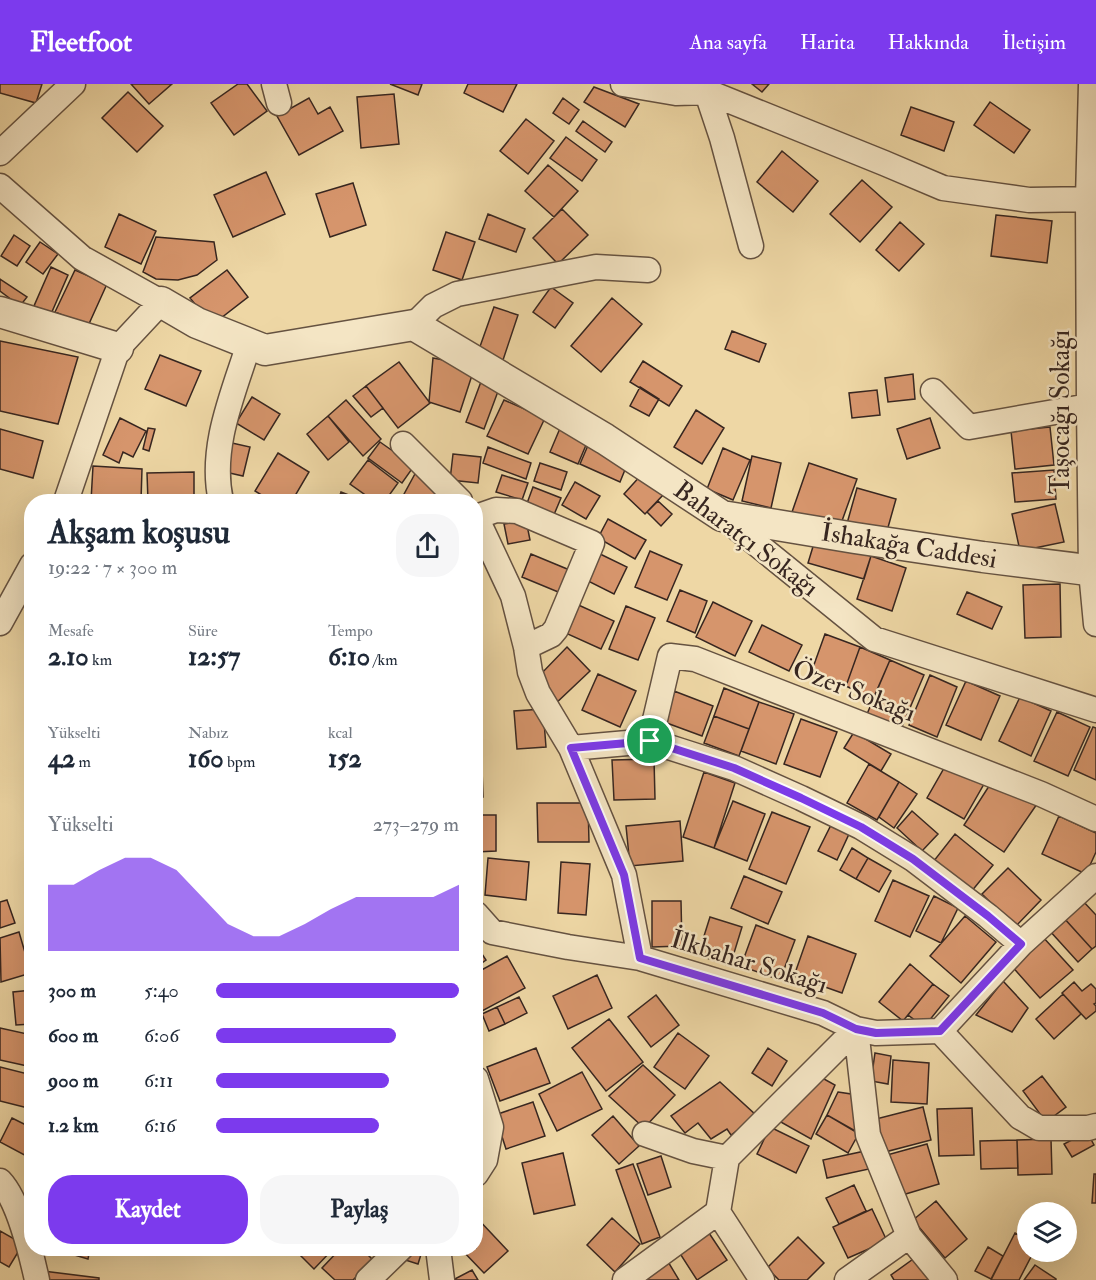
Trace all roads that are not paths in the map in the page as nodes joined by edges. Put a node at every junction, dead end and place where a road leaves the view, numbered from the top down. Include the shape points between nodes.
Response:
1 (73, 84) edge
2 (623, 84) edge
3 (1088, 86) edge
4 (706, 88) edge
5 (57, 92) edge
6 (0, 153) edge
7 (0, 186) edge
8 (1092, 199) edge
9 (751, 246) dead end
10 (648, 270) dead end
11 (161, 302) junction
12 (0, 312) edge
13 (414, 325) junction
14 (249, 344) junction
15 (118, 348) junction
16 (933, 391) dead end
17 (1089, 406) junction
18 (404, 444) dead end
19 (68, 494) edge
20 (219, 494) edge
21 (453, 494) edge
22 (483, 515) edge
23 (722, 516) junction
24 (483, 532) edge
25 (1094, 571) edge
26 (24, 580) edge
27 (0, 623) edge
28 (1096, 624) edge
29 (526, 646) junction
30 (1096, 710) edge
31 (650, 741) junction
32 (571, 748) junction
33 (1096, 819) edge
34 (1096, 876) edge
35 (483, 922) edge
36 (1021, 944) junction
37 (640, 958) junction
38 (856, 1029) junction
39 (940, 1031) junction
40 (483, 1101) edge
41 (1096, 1126) edge
42 (645, 1134) dead end
43 (727, 1158) junction
44 (483, 1164) edge
45 (0, 1181) edge
46 (718, 1212) junction
47 (24, 1232) edge
48 (909, 1236) junction
49 (32, 1256) edge
50 (393, 1256) edge
51 (439, 1256) edge
52 (38, 1280) edge
53 (368, 1280) edge
54 (442, 1280) edge
55 (625, 1280) edge
56 (762, 1280) edge
57 (847, 1280) edge
58 (945, 1280) edge

1 - 5 street
2 - 4 street via 676,93
3 - 8 street, Taşocağı Sokağı
4 - 8 street via 943,188 1029,200
4 - 9 street
5 - 6 street
7 - 11 street via 82,258
8 - 17 street, Taşocağı Sokağı
10 - 13 street via 596,267 457,294 433,306
11 - 14 street via 197,323
11 - 15 street
12 - 15 street
13 - 14 street via 265,351
13 - 23 street, Baharatçı Sokağı via 605,439
14 - 20 street via 223,430 218,457
15 - 19 street
16 - 17 street via 969,427
17 - 25 street, Taşocağı Sokağı
18 - 21 street
22 - 29 street via 496,510 517,511 592,543 556,629
23 - 25 street, İshakağa Caddesi
23 - 30 street, Baharatçı Sokağı via 874,639
24 - 29 street via 513,596
25 - 28 street, Taşocağı Sokağı
26 - 27 street
29 - 32 street via 538,693
31 - 32 street
31 - 33 street, Özer Sokağı via 669,656 695,659
31 - 36 street via 734,768 861,827 913,859
32 - 37 street via 624,875
34 - 36 street
35 - 37 street, İlkbahar Sokağı via 492,932
36 - 39 street
37 - 38 street, İlkbahar Sokağı via 823,1013
38 - 39 street, İlkbahar Sokağı via 876,1033
38 - 43 street
38 - 48 street via 868,1135
39 - 41 street via 1020,1117 1039,1128
40 - 44 street via 491,1127
42 - 43 street
43 - 46 street
45 - 47 street via 15,1206
46 - 55 street
46 - 56 street
48 - 57 street
48 - 58 street
49 - 52 street
50 - 53 street
51 - 54 street

